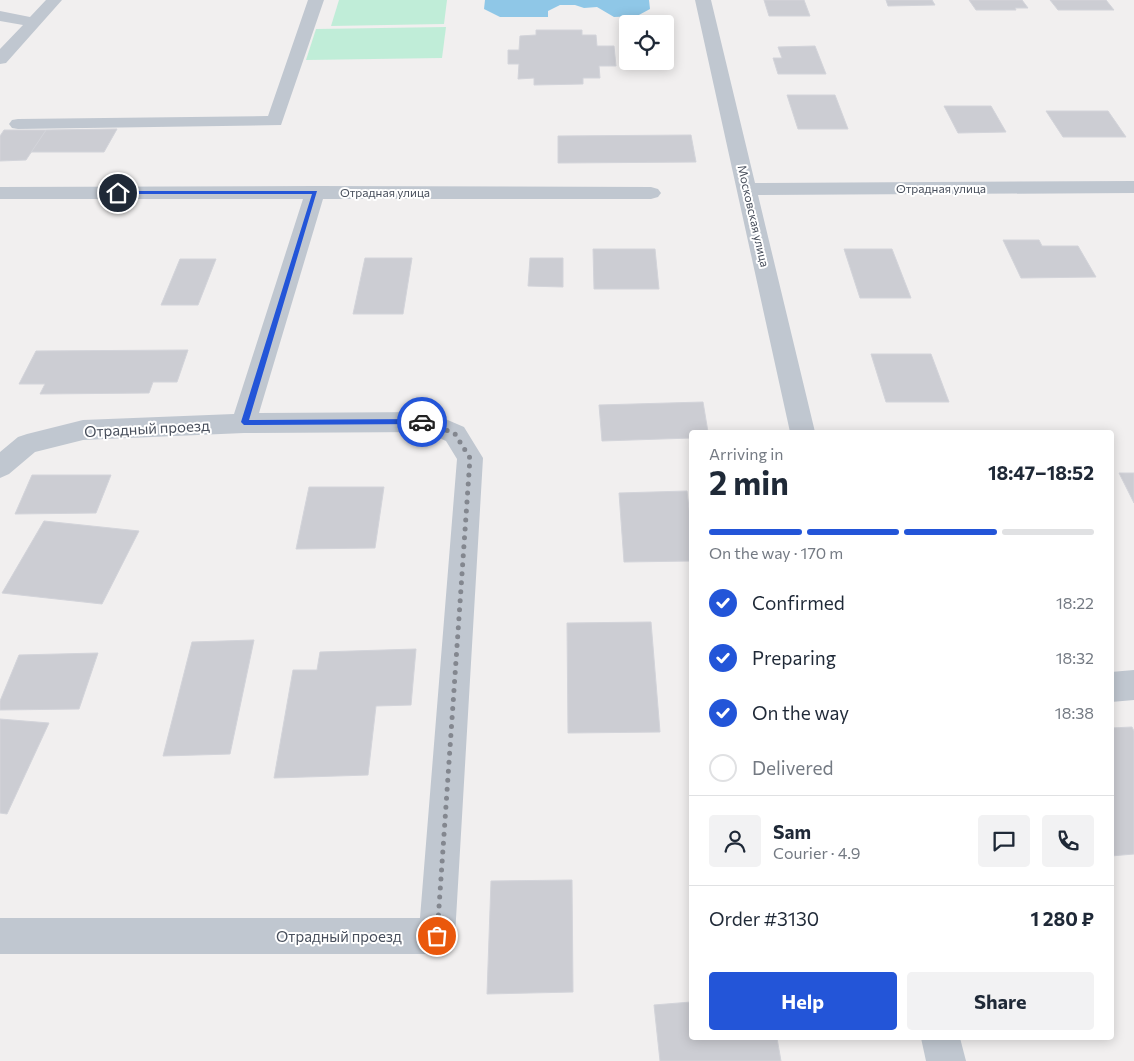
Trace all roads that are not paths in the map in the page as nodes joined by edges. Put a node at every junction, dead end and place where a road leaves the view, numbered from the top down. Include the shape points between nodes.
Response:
1 (54, 0) edge
2 (316, 0) edge
3 (703, 0) edge
4 (0, 16) edge
5 (34, 22) junction
6 (0, 59) edge
7 (18, 124) dead end
8 (1134, 187) edge
9 (748, 190) junction
10 (315, 192) junction
11 (0, 193) edge
12 (651, 193) dead end
13 (244, 422) junction
14 (802, 430) edge
15 (0, 467) edge
16 (1134, 685) edge
17 (1114, 688) edge
18 (0, 936) edge
19 (941, 1040) edge
20 (946, 1061) edge

1 - 5 street
2 - 7 street via 275,121
3 - 9 street, Московская улица
4 - 5 street
5 - 6 street
8 - 9 street, Отрадная улица
9 - 14 street, Московская улица
10 - 11 street, Отрадная улица
10 - 12 street, Отрадная улица
10 - 13 street
13 - 15 street, Отрадный проезд via 83,430 27,444
13 - 18 street, Отрадный проезд via 429,422 455,434 470,458 437,936
16 - 17 street
19 - 20 street

